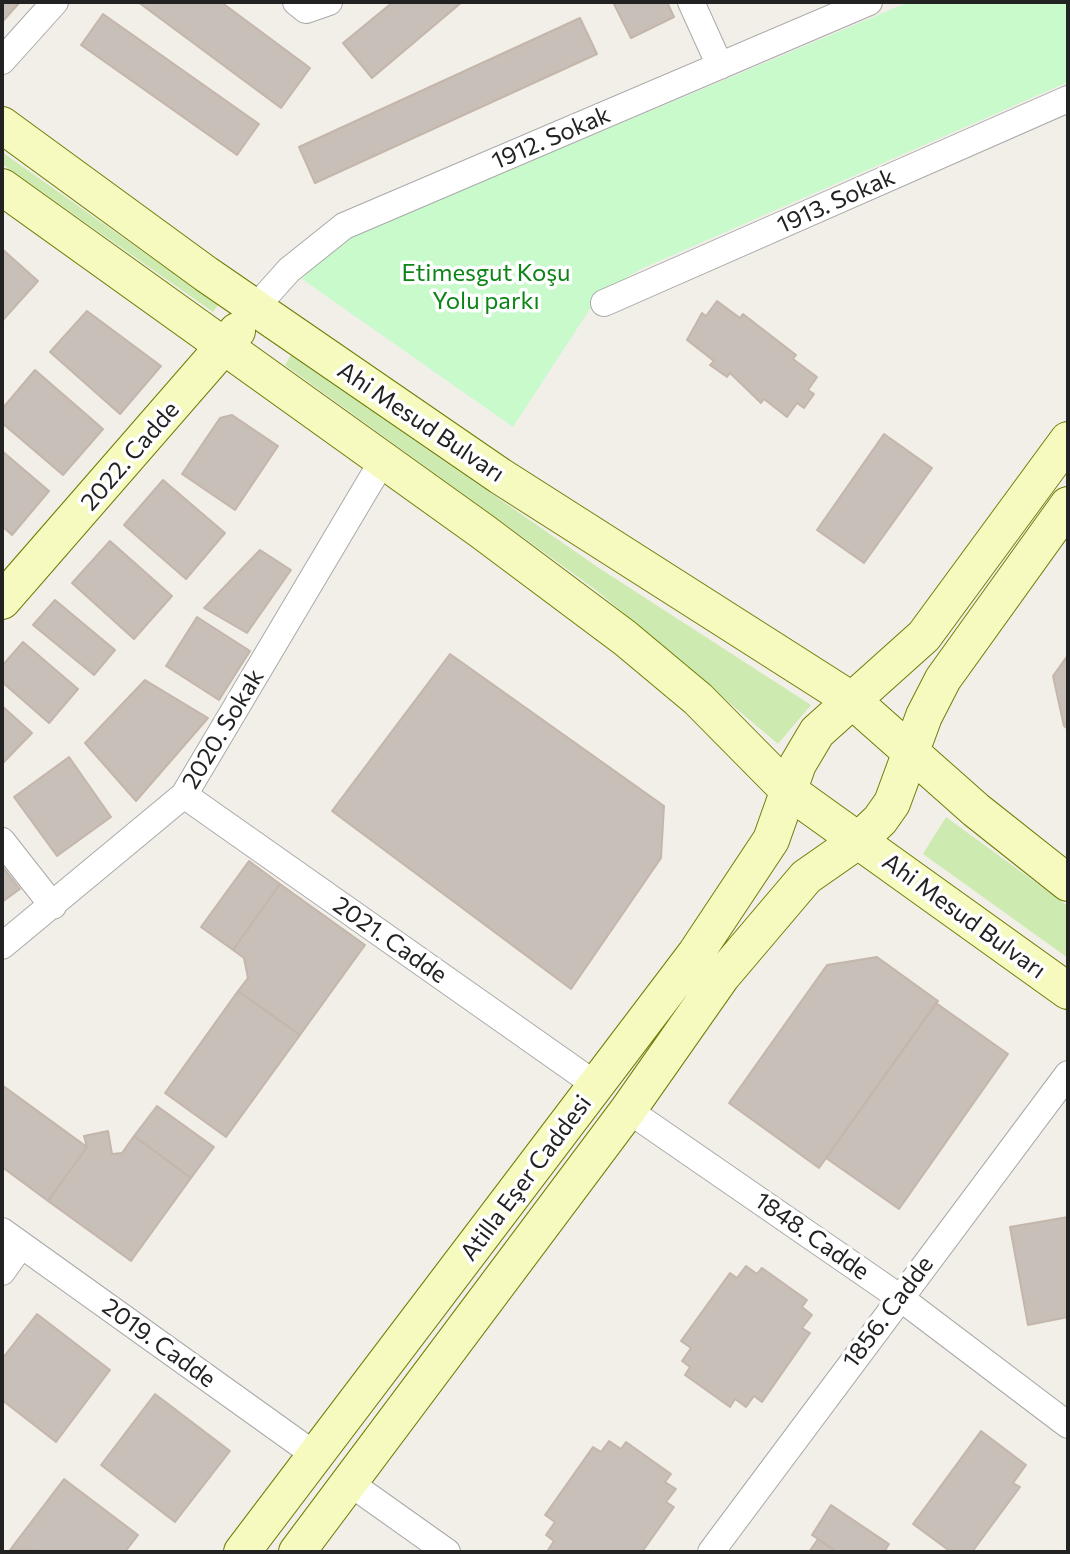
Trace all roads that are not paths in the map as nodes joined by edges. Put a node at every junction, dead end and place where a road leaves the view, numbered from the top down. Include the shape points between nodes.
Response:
1 (55, 2) edge
2 (296, 2) edge
3 (329, 2) edge
4 (691, 2) edge
5 (869, 2) edge
6 (2, 61) edge
7 (720, 66) junction
8 (1068, 99) edge
9 (2, 125) edge
10 (2, 187) edge
11 (604, 303) dead end
12 (255, 308) junction
13 (225, 348) junction
14 (1068, 440) edge
15 (383, 460) junction
16 (1068, 505) edge
17 (2, 601) edge
18 (853, 701) junction
19 (911, 749) junction
20 (789, 791) junction
21 (184, 795) junction
22 (859, 840) junction
23 (2, 841) edge
24 (1068, 883) edge
25 (53, 906) junction
26 (2, 946) edge
27 (1068, 991) edge
28 (1068, 1074) edge
29 (596, 1085) junction
30 (628, 1110) junction
31 (12, 1238) edge
32 (2, 1272) edge
33 (899, 1297) junction
34 (1068, 1425) edge
35 (315, 1455) junction
36 (347, 1481) junction
37 (242, 1552) edge
38 (297, 1552) edge
39 (447, 1552) edge
40 (711, 1552) edge

1 - 6 street
2 - 3 street via 306,10
4 - 7 street
5 - 7 street, 1912. Sokak
7 - 12 street, 1912. Sokak via 344,226 289,270
8 - 11 street, 1913. Sokak
9 - 12 main road, Ahi Mesud Bulvarı
10 - 13 main road, Ahi Mesud Bulvarı
12 - 13 main road, 2022. Cadde
12 - 18 main road, Ahi Mesud Bulvarı via 526,493
13 - 15 main road, Ahi Mesud Bulvarı
13 - 17 main road, 2022. Cadde
14 - 18 main road via 935,623
15 - 20 main road, Ahi Mesud Bulvarı via 625,638 698,699
15 - 21 street, 2020. Sokak
16 - 19 main road via 943,679
18 - 19 main road, Ahi Mesud Bulvarı
18 - 20 main road via 807,745
19 - 22 main road, Ahi Mesud Bulvarı via 892,803
19 - 24 main road, Ahi Mesud Bulvarı via 976,810
20 - 22 main road, Ahi Mesud Bulvarı
20 - 29 main road, Atilla Eşer Caddesi via 763,852 696,953
21 - 25 street, 2020. Sokak
21 - 29 street, 2021. Cadde
22 - 27 main road, Ahi Mesud Bulvarı
22 - 30 main road, Atilla Eşer Caddesi via 806,877 786,898 722,976
23 - 25 street
25 - 26 street, 2020. Sokak
28 - 33 street, 1856. Cadde
29 - 35 main road, Atilla Eşer Caddesi
30 - 33 street, 1848. Cadde
30 - 36 main road, Atilla Eşer Caddesi
31 - 32 street
31 - 35 street, 2019. Cadde
33 - 34 street, 1848. Cadde
33 - 40 street, 1856. Cadde
35 - 37 main road, Atilla Eşer Caddesi
36 - 38 main road, Atilla Eşer Caddesi
36 - 39 street

